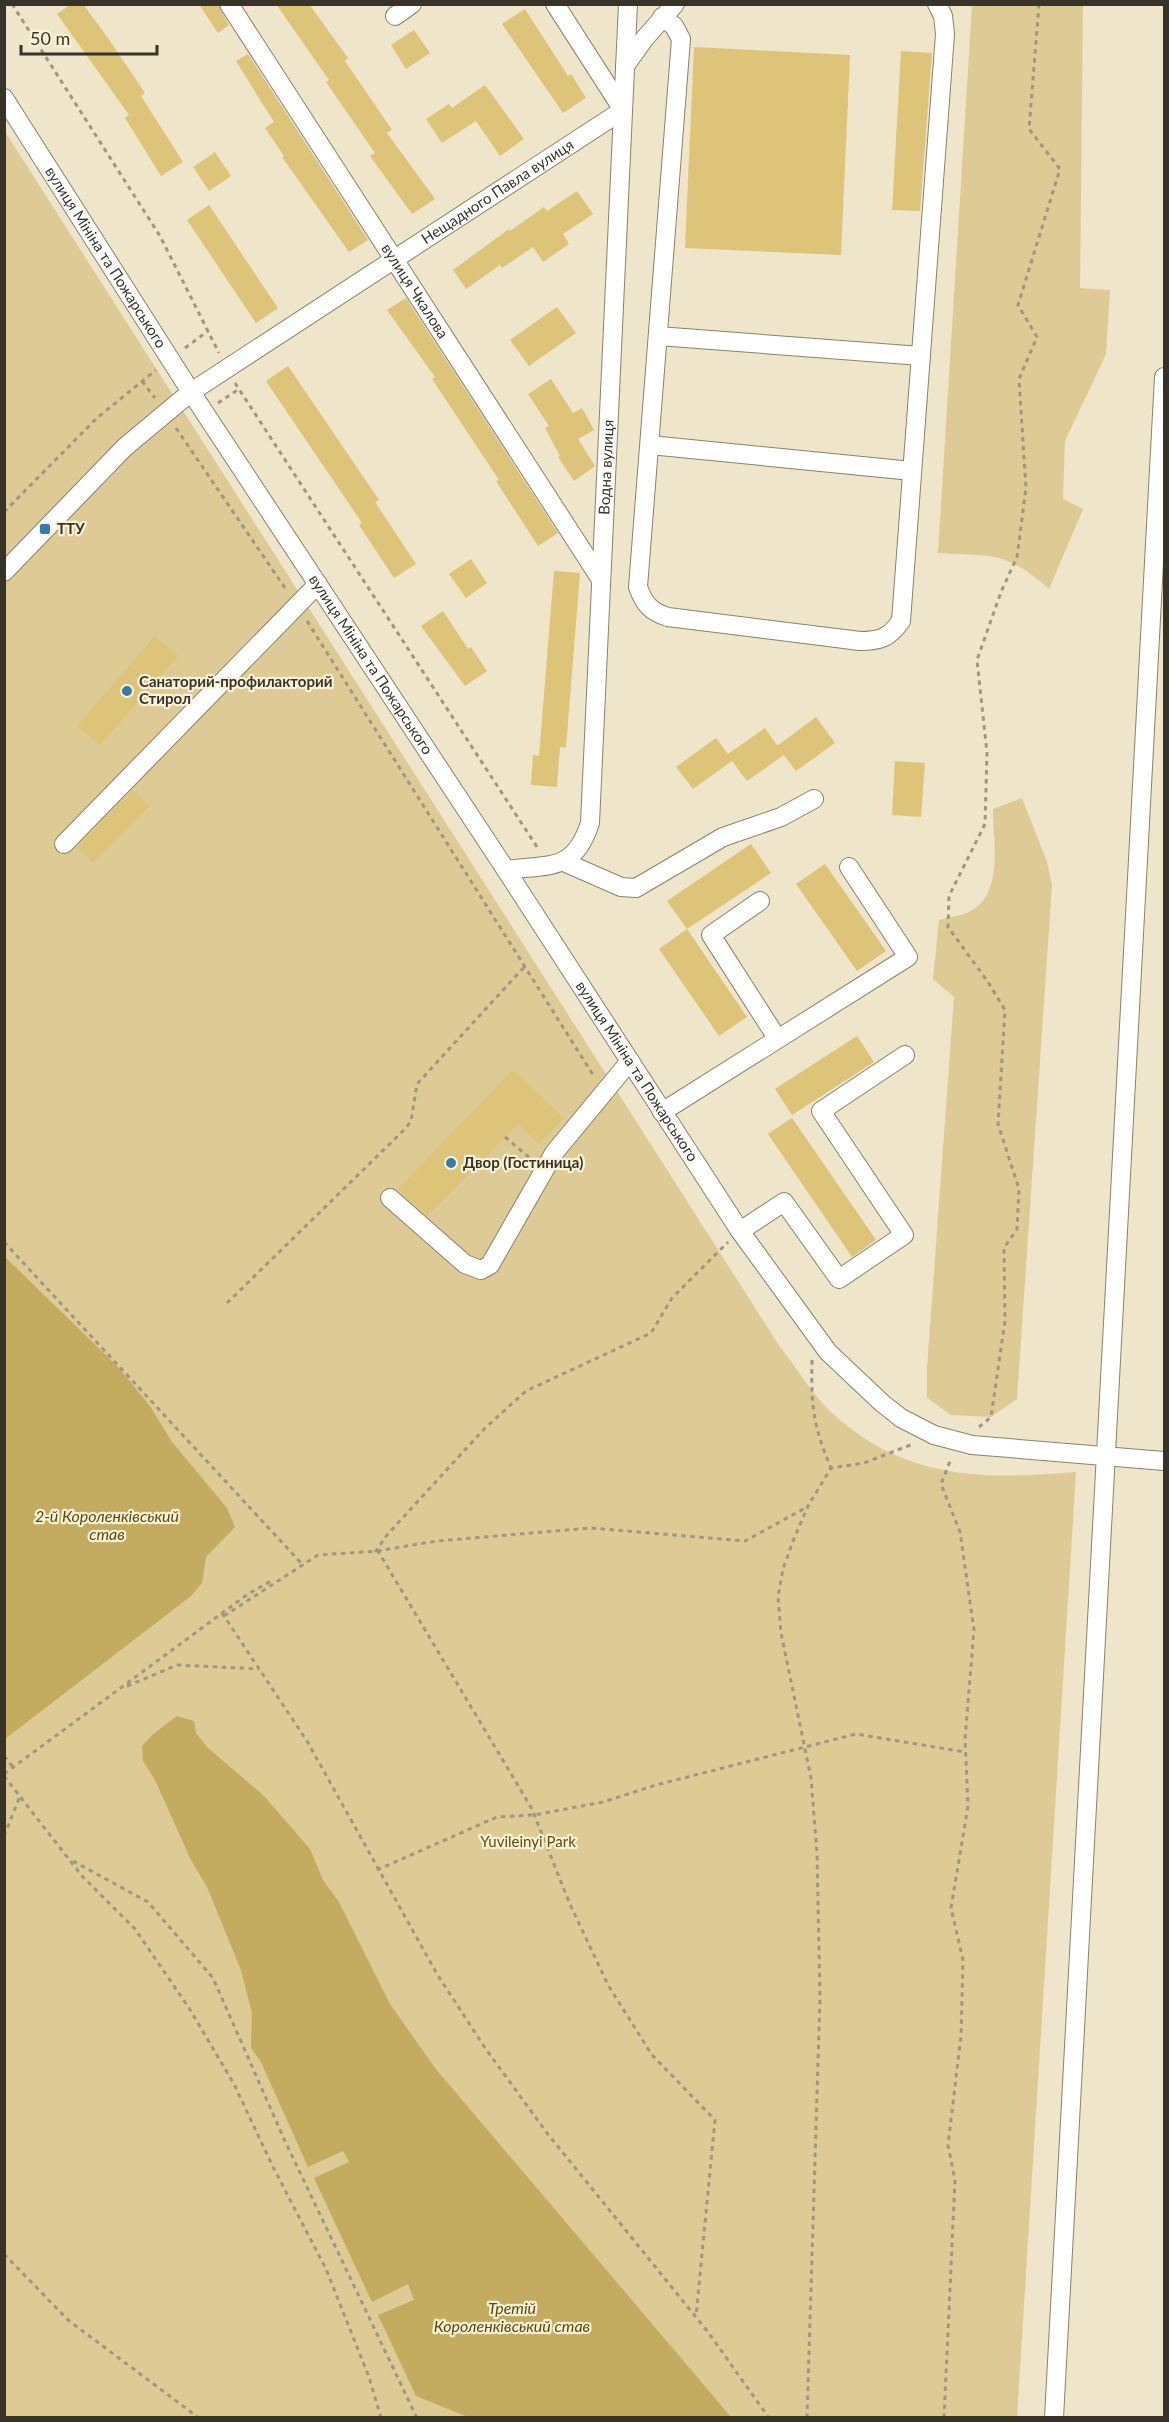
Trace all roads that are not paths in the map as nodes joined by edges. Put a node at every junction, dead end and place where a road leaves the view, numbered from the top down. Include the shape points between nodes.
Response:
1 (229, 4) edge
2 (412, 4) edge
3 (555, 4) edge
4 (628, 4) edge
5 (937, 4) edge
6 (668, 11) edge
7 (394, 16) dead end
8 (625, 66) junction
9 (4, 98) edge
10 (623, 110) junction
11 (394, 259) junction
12 (658, 336) junction
13 (921, 356) junction
14 (1164, 377) edge
15 (191, 392) junction
16 (650, 445) junction
17 (912, 471) junction
18 (4, 572) edge
19 (600, 578) junction
20 (318, 585) junction
21 (814, 800) dead end
22 (64, 844) dead end
23 (556, 863) junction
24 (849, 867) dead end
25 (506, 870) junction
26 (760, 901) dead end
27 (777, 1038) junction
28 (905, 1054) dead end
29 (630, 1061) junction
30 (662, 1112) junction
31 (390, 1198) dead end
32 (740, 1231) junction
33 (1106, 1457) junction
34 (1164, 1461) edge
35 (1054, 2418) edge

1 - 11 street, вулиця Чкалова
2 - 7 street
3 - 10 street
4 - 8 street, Водна вулиця
5 - 13 street via 945,34
6 - 8 street
6 - 12 street via 681,39
8 - 10 street, Водна вулиця
9 - 15 street, вулиця Мініна та Пожарського
10 - 11 street, Нещадного Павла вулиця
10 - 19 street, Водна вулиця
11 - 15 street, Нещадного Павла вулиця
11 - 19 street, вулиця Чкалова
12 - 13 street
12 - 16 street
13 - 17 street
14 - 33 street
15 - 18 street, Нещадного Павла вулиця via 125,447
15 - 20 street, вулиця Мініна та Пожарського
16 - 17 street
16 - 17 street via 638,587 644,602 655,613 860,641 878,641 891,635 901,621
19 - 23 street, Водна вулиця via 590,823 576,852
20 - 22 street
20 - 25 street, вулиця Мініна та Пожарського
21 - 23 street via 781,817 723,837 636,888 621,888
23 - 25 street
24 - 27 street via 908,957
25 - 29 street, вулиця Мініна та Пожарського
26 - 27 street via 711,935
27 - 30 street
28 - 32 street via 821,1112 904,1235 839,1279 784,1202
29 - 30 street, вулиця Мініна та Пожарського
29 - 31 street via 568,1134 490,1265 481,1270 465,1264
30 - 32 street, вулиця Мініна та Пожарського
32 - 33 street, вулиця Мініна та Пожарського via 813,1335 844,1369 901,1418 934,1435 963,1443
33 - 34 street, вулиця Мініна та Пожарського
33 - 35 street

